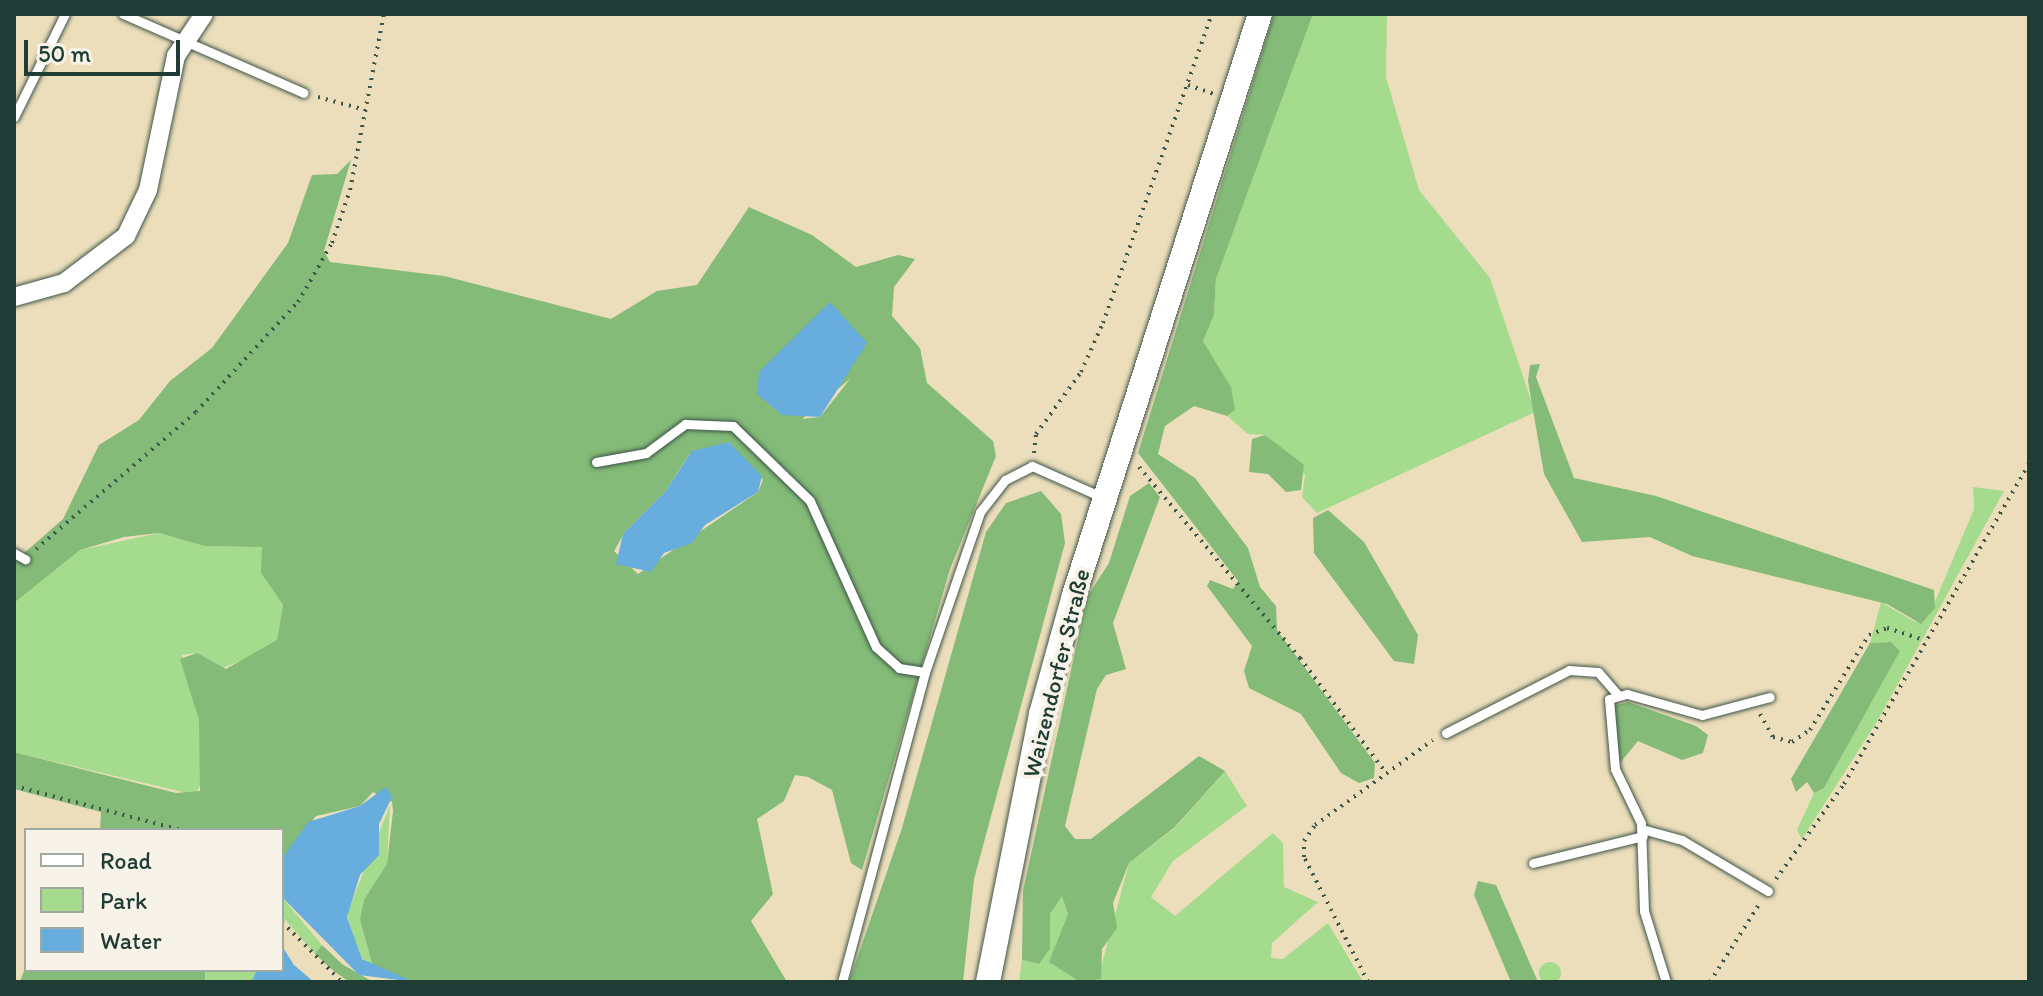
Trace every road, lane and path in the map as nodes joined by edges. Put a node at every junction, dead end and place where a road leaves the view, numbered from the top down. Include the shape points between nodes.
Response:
1 (65, 14) edge
2 (123, 14) edge
3 (204, 14) edge
4 (384, 14) edge
5 (1212, 14) edge
6 (1260, 14) edge
7 (182, 42) junction
8 (304, 93) joint
9 (362, 109) junction
10 (14, 117) edge
11 (14, 297) edge
12 (596, 462) dead end
13 (1113, 462) junction
14 (2029, 463) edge
15 (1032, 466) junction
16 (1102, 497) junction
17 (14, 553) edge
18 (25, 559) joint
19 (1925, 640) junction
20 (925, 672) junction
21 (1617, 694) junction
22 (1770, 697) dead end
23 (1756, 699) junction
24 (1446, 733) joint
25 (1386, 773) junction
26 (14, 786) edge
27 (172, 828) edge
28 (1643, 833) junction
29 (1533, 863) dead end
30 (1011, 879) junction
31 (1768, 891) junction
32 (284, 924) edge
33 (342, 982) edge
34 (842, 982) edge
35 (988, 982) edge
36 (1005, 982) edge
37 (1368, 982) edge
38 (1666, 982) edge
39 (1710, 982) edge

1 - 10 lane
2 - 7 lane
3 - 7 street
4 - 9 path
5 - 15 path via 1103,323 1081,372 1036,434
6 - 13 main road, Waizendorfer Straße
7 - 8 lane via 220,51
7 - 11 street via 148,190 126,236 64,283
8 - 9 path
9 - 18 path via 350,190 332,243 298,302 196,412
12 - 20 lane via 646,453 685,424 733,426 810,501 861,627 884,658
13 - 16 main road, Waizendorfer Straße
13 - 25 path via 1150,477
14 - 19 path
15 - 16 lane
15 - 20 lane via 1005,480 980,512
16 - 30 main road, Waizendorfer Straße via 1041,714
17 - 18 lane
19 - 23 path via 1887,628 1869,635 1810,730 1792,742 1773,737
19 - 31 path via 1844,784
20 - 34 lane
21 - 23 lane via 1702,715
21 - 24 lane via 1598,672 1569,670
21 - 28 lane via 1607,707 1609,736 1621,787
22 - 23 lane
24 - 25 path
25 - 37 path via 1315,825 1303,851
26 - 27 path
28 - 29 lane
28 - 31 lane via 1682,840
28 - 38 lane via 1644,911
30 - 35 main road, Waizendorfer Straße
30 - 36 main road, Waizendorfer Straße
31 - 39 path
32 - 33 path

